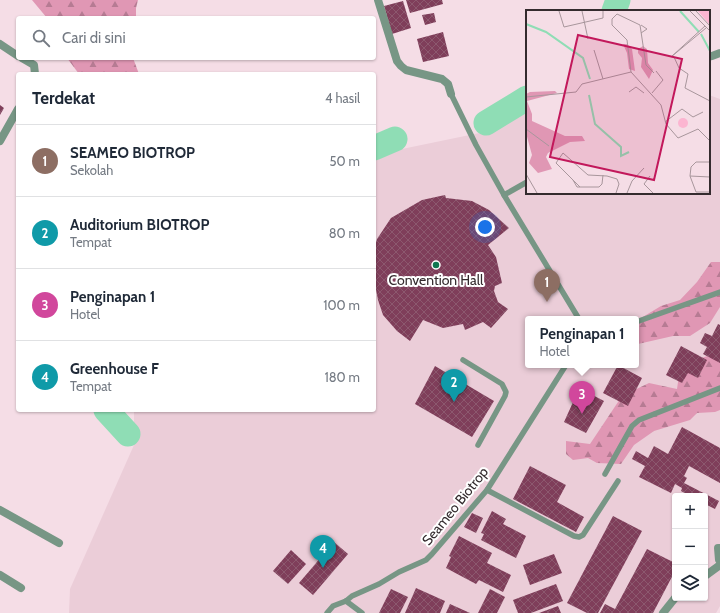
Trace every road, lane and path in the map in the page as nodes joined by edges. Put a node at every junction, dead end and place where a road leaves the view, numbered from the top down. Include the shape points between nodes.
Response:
1 (378, 0) edge
2 (0, 44) edge
3 (720, 53) edge
4 (16, 55) edge
5 (712, 56) dead end
6 (25, 60) edge
7 (35, 72) edge
8 (451, 94) joint
9 (16, 113) edge
10 (0, 141) edge
11 (526, 183) edge
12 (504, 195) junction
13 (720, 292) edge
14 (577, 316) edge
15 (639, 321) edge
16 (463, 360) dead end
17 (564, 368) edge
18 (720, 388) edge
19 (478, 444) dead end
20 (604, 474) dead end
21 (618, 481) dead end
22 (487, 490) junction
23 (0, 510) edge
24 (59, 543) dead end
25 (720, 548) edge
26 (720, 562) edge
27 (720, 565) edge
28 (708, 574) edge
29 (0, 575) edge
30 (21, 588) dead end
31 (346, 601) junction
32 (673, 601) edge
33 (327, 613) edge
34 (362, 613) edge
35 (663, 613) edge

1 - 8 street via 397,61 406,70 442,79 448,84
2 - 4 street
3 - 5 street
6 - 7 street via 34,65
8 - 12 lane
9 - 10 street
11 - 12 lane
12 - 14 lane
13 - 15 lane
16 - 19 lane via 502,384 506,392
17 - 22 lane, Seameo Biotrop
18 - 20 lane via 639,420 632,426
21 - 22 lane via 583,535 579,537
22 - 31 lane, Seameo Biotrop via 426,560
23 - 24 street
25 - 26 street
27 - 28 street
29 - 30 street
31 - 33 lane, Seameo Biotrop via 333,606
31 - 34 lane
32 - 35 street

